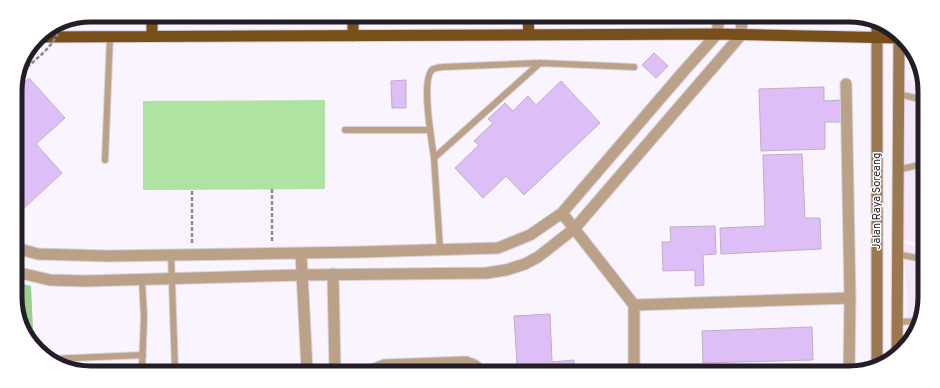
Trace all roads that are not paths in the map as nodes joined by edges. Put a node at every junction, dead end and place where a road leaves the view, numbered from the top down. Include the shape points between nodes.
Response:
1 (152, 22) edge
2 (353, 22) edge
3 (528, 22) edge
4 (718, 22) edge
5 (742, 22) edge
6 (877, 28) edge
7 (717, 34) junction
8 (529, 35) junction
9 (741, 35) junction
10 (49, 36) edge
11 (110, 36) junction
12 (152, 36) junction
13 (353, 36) junction
14 (877, 38) junction
15 (893, 38) edge
16 (899, 43) edge
17 (540, 63) junction
18 (634, 67) dead end
19 (846, 84) dead end
20 (898, 94) junction
21 (918, 99) edge
22 (345, 130) dead end
23 (430, 130) junction
24 (434, 158) junction
25 (105, 160) dead end
26 (918, 165) edge
27 (897, 170) junction
28 (562, 213) junction
29 (575, 228) junction
30 (440, 249) junction
31 (22, 250) edge
32 (301, 253) junction
33 (172, 254) junction
34 (897, 254) junction
35 (918, 258) edge
36 (22, 273) edge
37 (333, 274) junction
38 (302, 275) junction
39 (172, 279) junction
40 (142, 280) junction
41 (850, 298) junction
42 (634, 305) junction
43 (913, 321) edge
44 (897, 322) junction
45 (897, 347) edge
46 (143, 355) junction
47 (59, 359) edge
48 (877, 360) edge
49 (142, 366) edge
50 (175, 366) edge
51 (307, 366) edge
52 (335, 366) edge
53 (382, 366) edge
54 (402, 366) edge
55 (428, 366) edge
56 (477, 366) edge
57 (634, 366) edge
58 (849, 366) edge

1 - 12 highway
2 - 13 highway
3 - 8 highway
4 - 7 street
5 - 9 street
6 - 14 main road
7 - 8 highway
7 - 9 highway
7 - 28 street
8 - 13 highway
9 - 14 highway
9 - 29 street
10 - 11 highway
11 - 12 highway
11 - 25 lane
12 - 13 highway
14 - 15 highway
14 - 48 main road, Jalan Raya Soreang
16 - 20 main road, Jalan Raya Soreang
17 - 18 lane
17 - 23 lane via 434,69 430,73 426,94
17 - 24 lane
19 - 41 street
20 - 21 lane
20 - 27 main road, Jalan Raya Soreang
22 - 23 lane
23 - 24 lane
24 - 30 lane
26 - 27 lane
27 - 34 main road, Jalan Raya Soreang
28 - 29 street
28 - 30 street via 530,235 498,248
29 - 37 street via 538,257 506,270 488,273
29 - 42 street
30 - 32 street
31 - 33 street via 38,254
32 - 33 street
32 - 38 street
33 - 39 lane
34 - 35 lane
34 - 44 main road, Jalan Raya Soreang
36 - 40 street via 50,280
37 - 38 street
37 - 52 street
38 - 39 street
38 - 51 street
39 - 40 street
39 - 50 lane
40 - 46 lane
41 - 42 street
41 - 58 street
42 - 57 street
43 - 44 lane
44 - 45 main road, Jalan Raya Soreang
46 - 47 lane
46 - 49 lane
53 - 54 street
55 - 56 street via 466,362

